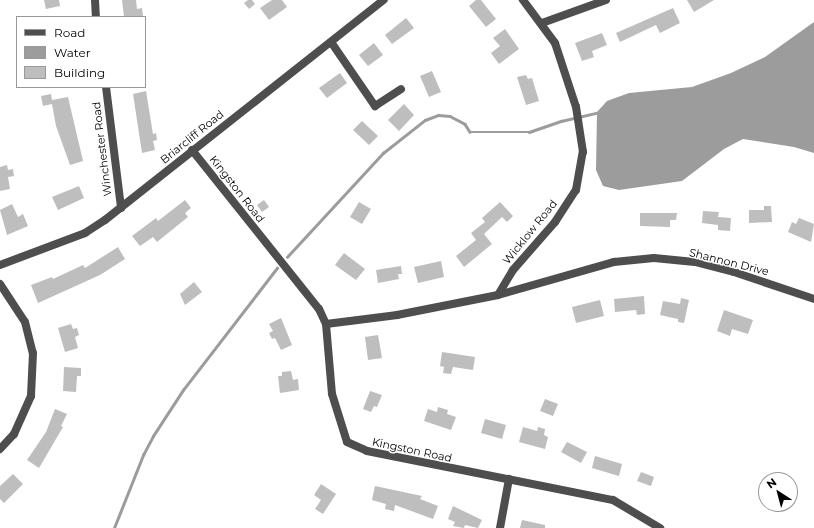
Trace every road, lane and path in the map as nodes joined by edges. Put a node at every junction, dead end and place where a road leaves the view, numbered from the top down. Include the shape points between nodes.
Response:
1 (94, 0) edge
2 (384, 0) edge
3 (524, 0) edge
4 (606, 0) edge
5 (96, 16) edge
6 (542, 23) junction
7 (331, 42) junction
8 (106, 88) edge
9 (401, 89) dead end
10 (192, 150) junction
11 (121, 208) junction
12 (0, 265) edge
13 (0, 284) edge
14 (498, 295) junction
15 (814, 299) edge
16 (326, 324) junction
17 (0, 448) edge
18 (509, 479) junction
19 (500, 528) edge
20 (660, 528) edge

1 - 5 street
2 - 7 street, Briarcliff Road
3 - 6 street, Wicklow Road
4 - 6 street
6 - 14 street, Wicklow Road via 555,43 576,107 583,152 576,190 555,222 513,270
7 - 9 street via 375,106
7 - 10 street, Briarcliff Road
8 - 11 street, Winchester Road
10 - 11 street, Briarcliff Road
10 - 16 street, Kingston Road via 319,309
11 - 12 street, Briarcliff Road via 85,233
13 - 17 street via 25,322 32,353 31,396 14,434
14 - 15 street, Shannon Drive via 614,262 654,258 695,262 734,272
14 - 16 street via 397,315
16 - 18 street, Kingston Road via 332,394 347,442 366,451
18 - 19 street
18 - 20 street, Kingston Road via 613,500

